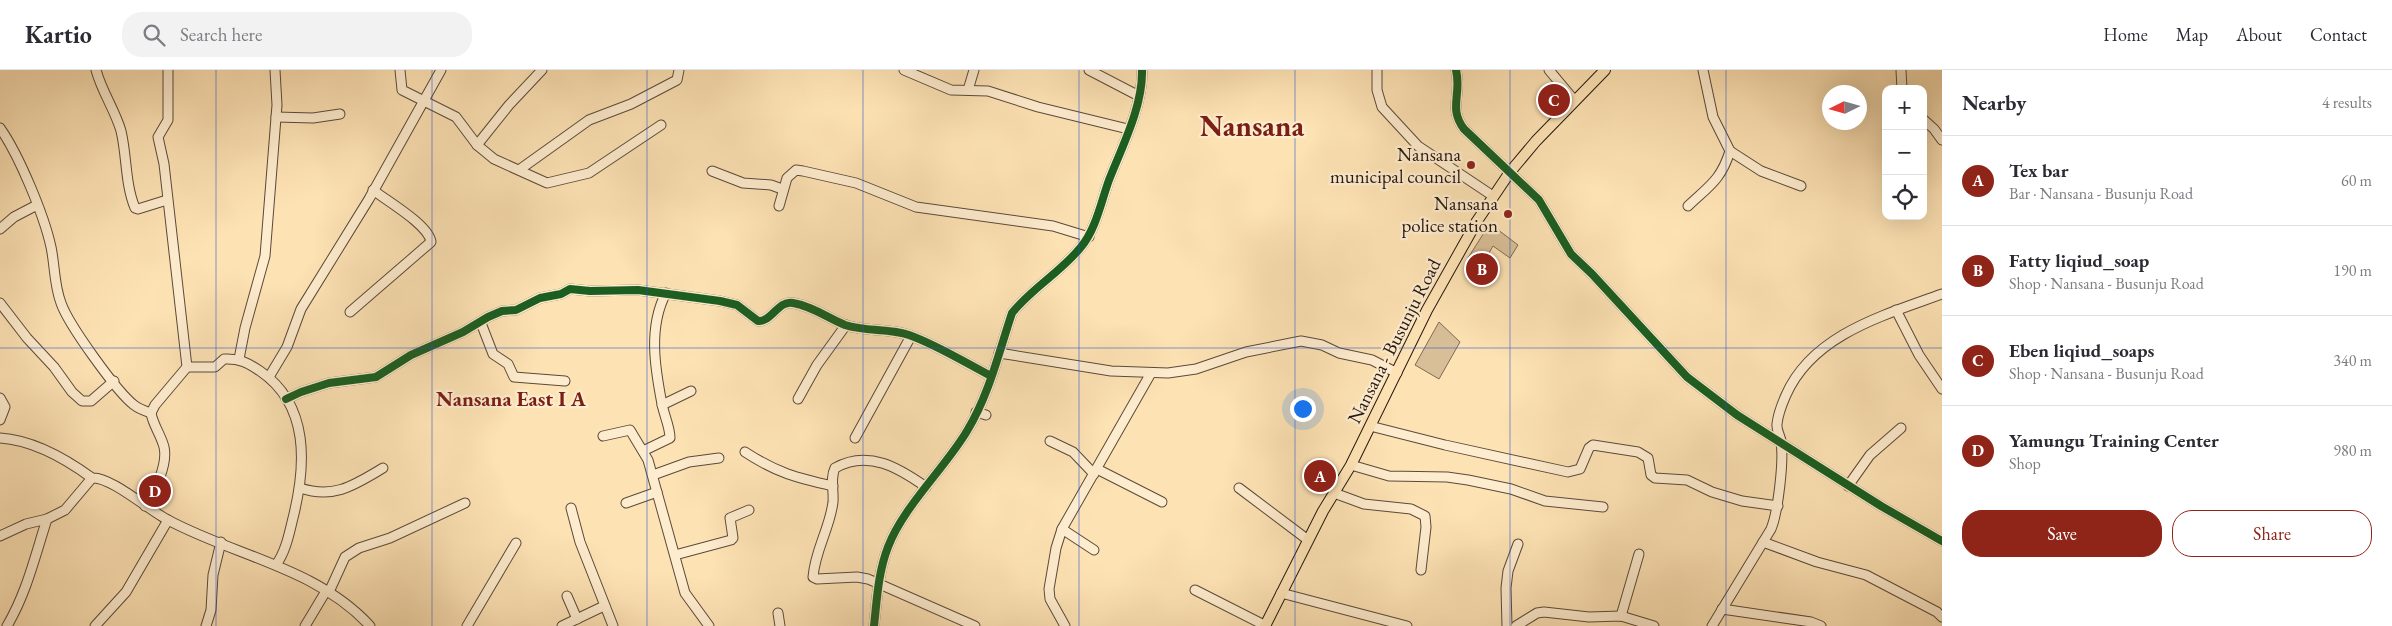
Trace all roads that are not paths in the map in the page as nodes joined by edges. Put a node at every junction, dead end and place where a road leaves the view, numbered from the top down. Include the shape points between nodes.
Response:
1 (96, 70) edge
2 (168, 70) edge
3 (275, 70) edge
4 (400, 70) edge
5 (441, 70) edge
6 (542, 70) edge
7 (679, 70) edge
8 (904, 70) edge
9 (974, 70) edge
10 (1090, 70) edge
11 (1142, 70) edge
12 (1378, 70) edge
13 (1456, 70) edge
14 (1549, 70) edge
15 (1605, 70) edge
16 (1703, 70) edge
17 (1901, 70) edge
18 (1902, 85) edge
19 (968, 90) junction
20 (1140, 96) junction
21 (1574, 100) junction
22 (423, 102) junction
23 (340, 114) dead end
24 (276, 117) junction
25 (1927, 123) edge
26 (661, 125) dead end
27 (0, 128) edge
28 (1128, 128) junction
29 (1942, 140) edge
30 (477, 145) junction
31 (1730, 151) junction
32 (519, 170) junction
33 (712, 171) dead end
34 (1510, 172) junction
35 (1801, 186) dead end
36 (782, 189) junction
37 (374, 190) junction
38 (1493, 196) junction
39 (167, 200) junction
40 (37, 205) junction
41 (779, 206) dead end
42 (1688, 206) dead end
43 (0, 230) edge
44 (1089, 237) junction
45 (666, 293) junction
46 (1942, 294) edge
47 (0, 303) edge
48 (1896, 310) junction
49 (350, 312) dead end
50 (481, 323) junction
51 (846, 325) junction
52 (912, 336) junction
53 (999, 353) junction
54 (239, 360) junction
55 (186, 368) junction
56 (1151, 373) junction
57 (1397, 373) junction
58 (991, 376) junction
59 (270, 377) junction
60 (114, 381) junction
61 (564, 381) dead end
62 (1942, 389) edge
63 (691, 391) dead end
64 (0, 398) edge
65 (286, 399) junction
66 (798, 399) dead end
67 (662, 405) junction
68 (976, 412) junction
69 (151, 413) junction
70 (986, 415) dead end
71 (0, 420) edge
72 (1370, 426) junction
73 (1901, 428) dead end
74 (604, 436) dead end
75 (0, 438) edge
76 (856, 438) dead end
77 (1050, 441) dead end
78 (1781, 442) junction
79 (643, 451) junction
80 (745, 452) dead end
81 (720, 458) dead end
82 (1351, 465) junction
83 (383, 468) dead end
84 (1096, 472) junction
85 (653, 475) junction
86 (92, 478) junction
87 (833, 486) junction
88 (1848, 486) junction
89 (926, 487) junction
90 (300, 488) junction
91 (1239, 488) dead end
92 (657, 492) junction
93 (1334, 493) junction
94 (1162, 502) dead end
95 (465, 503) dead end
96 (626, 503) dead end
97 (145, 506) junction
98 (1778, 506) junction
99 (1603, 507) dead end
100 (571, 508) dead end
101 (749, 510) dead end
102 (47, 519) junction
103 (168, 520) junction
104 (1062, 529) junction
105 (0, 536) edge
106 (1308, 540) junction
107 (1942, 541) edge
108 (221, 542) junction
109 (1763, 542) junction
110 (516, 543) dead end
111 (1518, 544) dead end
112 (1094, 550) dead end
113 (1639, 554) dead end
114 (675, 556) junction
115 (276, 565) junction
116 (1421, 570) dead end
117 (878, 583) junction
118 (1196, 590) dead end
119 (328, 592) junction
120 (1281, 593) junction
121 (567, 596) dead end
122 (604, 606) junction
123 (1722, 608) junction
124 (778, 613) dead end
125 (1620, 616) junction
126 (1942, 617) edge
127 (577, 618) junction
128 (1063, 625) edge
129 (7, 626) edge
130 (95, 626) edge
131 (206, 626) edge
132 (306, 626) edge
133 (370, 626) edge
134 (467, 626) edge
135 (562, 626) edge
136 (613, 626) edge
137 (709, 626) edge
138 (780, 626) edge
139 (875, 626) edge
140 (975, 626) edge
141 (1266, 626) edge
142 (1406, 626) edge
143 (1507, 626) edge
144 (1516, 626) edge
145 (1654, 626) edge
146 (1712, 626) edge
147 (1820, 626) edge

1 - 39 street via 121,132 135,208
2 - 39 street via 168,120 158,137
3 - 24 street
4 - 22 street via 402,90
5 - 22 street
6 - 30 street
7 - 32 street via 676,80 631,104 589,120
8 - 19 street via 951,90
9 - 19 street
10 - 20 street
11 - 20 street
12 - 38 street via 1377,90 1382,107 1418,146
13 - 34 street via 1458,80 1454,106 1457,120
14 - 21 street
15 - 21 main road, Nansana - Busunju Road
16 - 31 street via 1714,120
17 - 18 street
19 - 28 street via 988,91 1038,107
20 - 28 street
21 - 34 main road, Nansana - Busunju Road
22 - 30 street via 456,117
22 - 37 street
23 - 24 street via 314,118
24 - 54 street via 265,256
25 - 29 street
26 - 32 street via 589,174 547,183
27 - 40 street via 14,150
28 - 44 street
30 - 32 street via 494,159
31 - 35 street via 1761,172
31 - 42 street via 1718,179
33 - 36 street via 743,183
34 - 38 main road, Nansana - Busunju Road
34 - 78 street via 1539,200 1571,254 1687,377
36 - 41 street
36 - 44 street via 790,174 796,170 803,171 856,184 916,207 1053,226
37 - 49 street via 407,214 429,235 431,242
37 - 59 street via 301,309 288,346
38 - 57 main road, Nansana - Busunju Road via 1427,310
39 - 55 street
40 - 43 street via 14,217
40 - 60 street via 51,244 61,305
44 - 53 street via 1074,255 1016,307
45 - 50 street via 570,288 516,310 502,311
45 - 51 street via 737,305 758,321 766,320 781,306 791,302
45 - 67 street via 658,312 654,346
46 - 48 street
47 - 60 street via 82,401 91,401
48 - 62 street via 1919,355
48 - 78 street via 1829,343 1801,371 1780,410 1777,429
50 - 61 street via 493,354 508,364 514,377
50 - 65 street via 411,355 376,377 329,383
51 - 52 street
51 - 66 street via 817,365
52 - 58 street
52 - 76 street
53 - 56 street via 1111,371
53 - 58 street
54 - 55 street via 224,359 215,368
54 - 59 street via 248,362
55 - 69 street
56 - 57 street via 1196,369 1255,350 1301,341 1372,360
56 - 84 street
57 - 72 main road, Nansana - Busunju Road
58 - 68 street
59 - 65 street
60 - 69 street via 133,404
63 - 67 street
64 - 71 street via 5,406
65 - 90 street via 300,435
67 - 79 street via 670,438
68 - 70 street
68 - 89 street via 967,431
69 - 97 street via 165,454 156,490
72 - 82 main road, Nansana - Busunju Road
72 - 98 street via 1568,472 1580,469 1588,448 1593,445 1638,452 1648,458 1651,475 1655,478 1687,480 1742,501
73 - 88 street via 1870,455
74 - 79 street via 630,430
75 - 86 street via 35,447 73,464
77 - 84 street via 1073,452
78 - 88 street
78 - 98 street
79 - 85 street
80 - 87 street via 789,476
81 - 85 street via 689,462
82 - 93 main road, Nansana - Busunju Road
82 - 99 street via 1389,476 1468,480 1511,489 1544,501
83 - 90 street via 330,493
84 - 94 street
84 - 104 street
85 - 92 street
86 - 97 street via 98,477
86 - 102 street via 65,510
87 - 89 street via 835,468 868,459 903,471
87 - 117 street via 831,509 814,560 813,577 857,576
88 - 107 street
89 - 117 street via 888,546
90 - 115 street via 289,537
91 - 106 street
92 - 96 street
92 - 114 street
93 - 106 main road, Nansana - Busunju Road
93 - 116 street via 1364,504 1411,509 1425,516
95 - 119 street via 390,538 359,548 345,558
97 - 103 street
98 - 109 street
100 - 122 street
101 - 114 street via 730,518 731,540
102 - 105 street
102 - 129 street via 33,570
103 - 108 street
103 - 130 street via 126,592
104 - 112 street
104 - 128 street via 1049,589 1050,599
106 - 120 main road, Nansana - Busunju Road
108 - 115 street
108 - 131 street
109 - 123 street
109 - 126 street via 1866,576
110 - 134 street
111 - 143 street via 1508,571
113 - 125 street
114 - 137 street via 685,593
115 - 119 street
117 - 139 street
117 - 140 street
118 - 141 street
119 - 132 street
119 - 133 street
120 - 141 main road, Nansana - Busunju Road
120 - 142 street
121 - 127 street
122 - 127 street
122 - 136 street
123 - 146 street
123 - 147 street
124 - 138 street
125 - 144 street via 1589,617 1540,612
125 - 145 street
127 - 135 street

